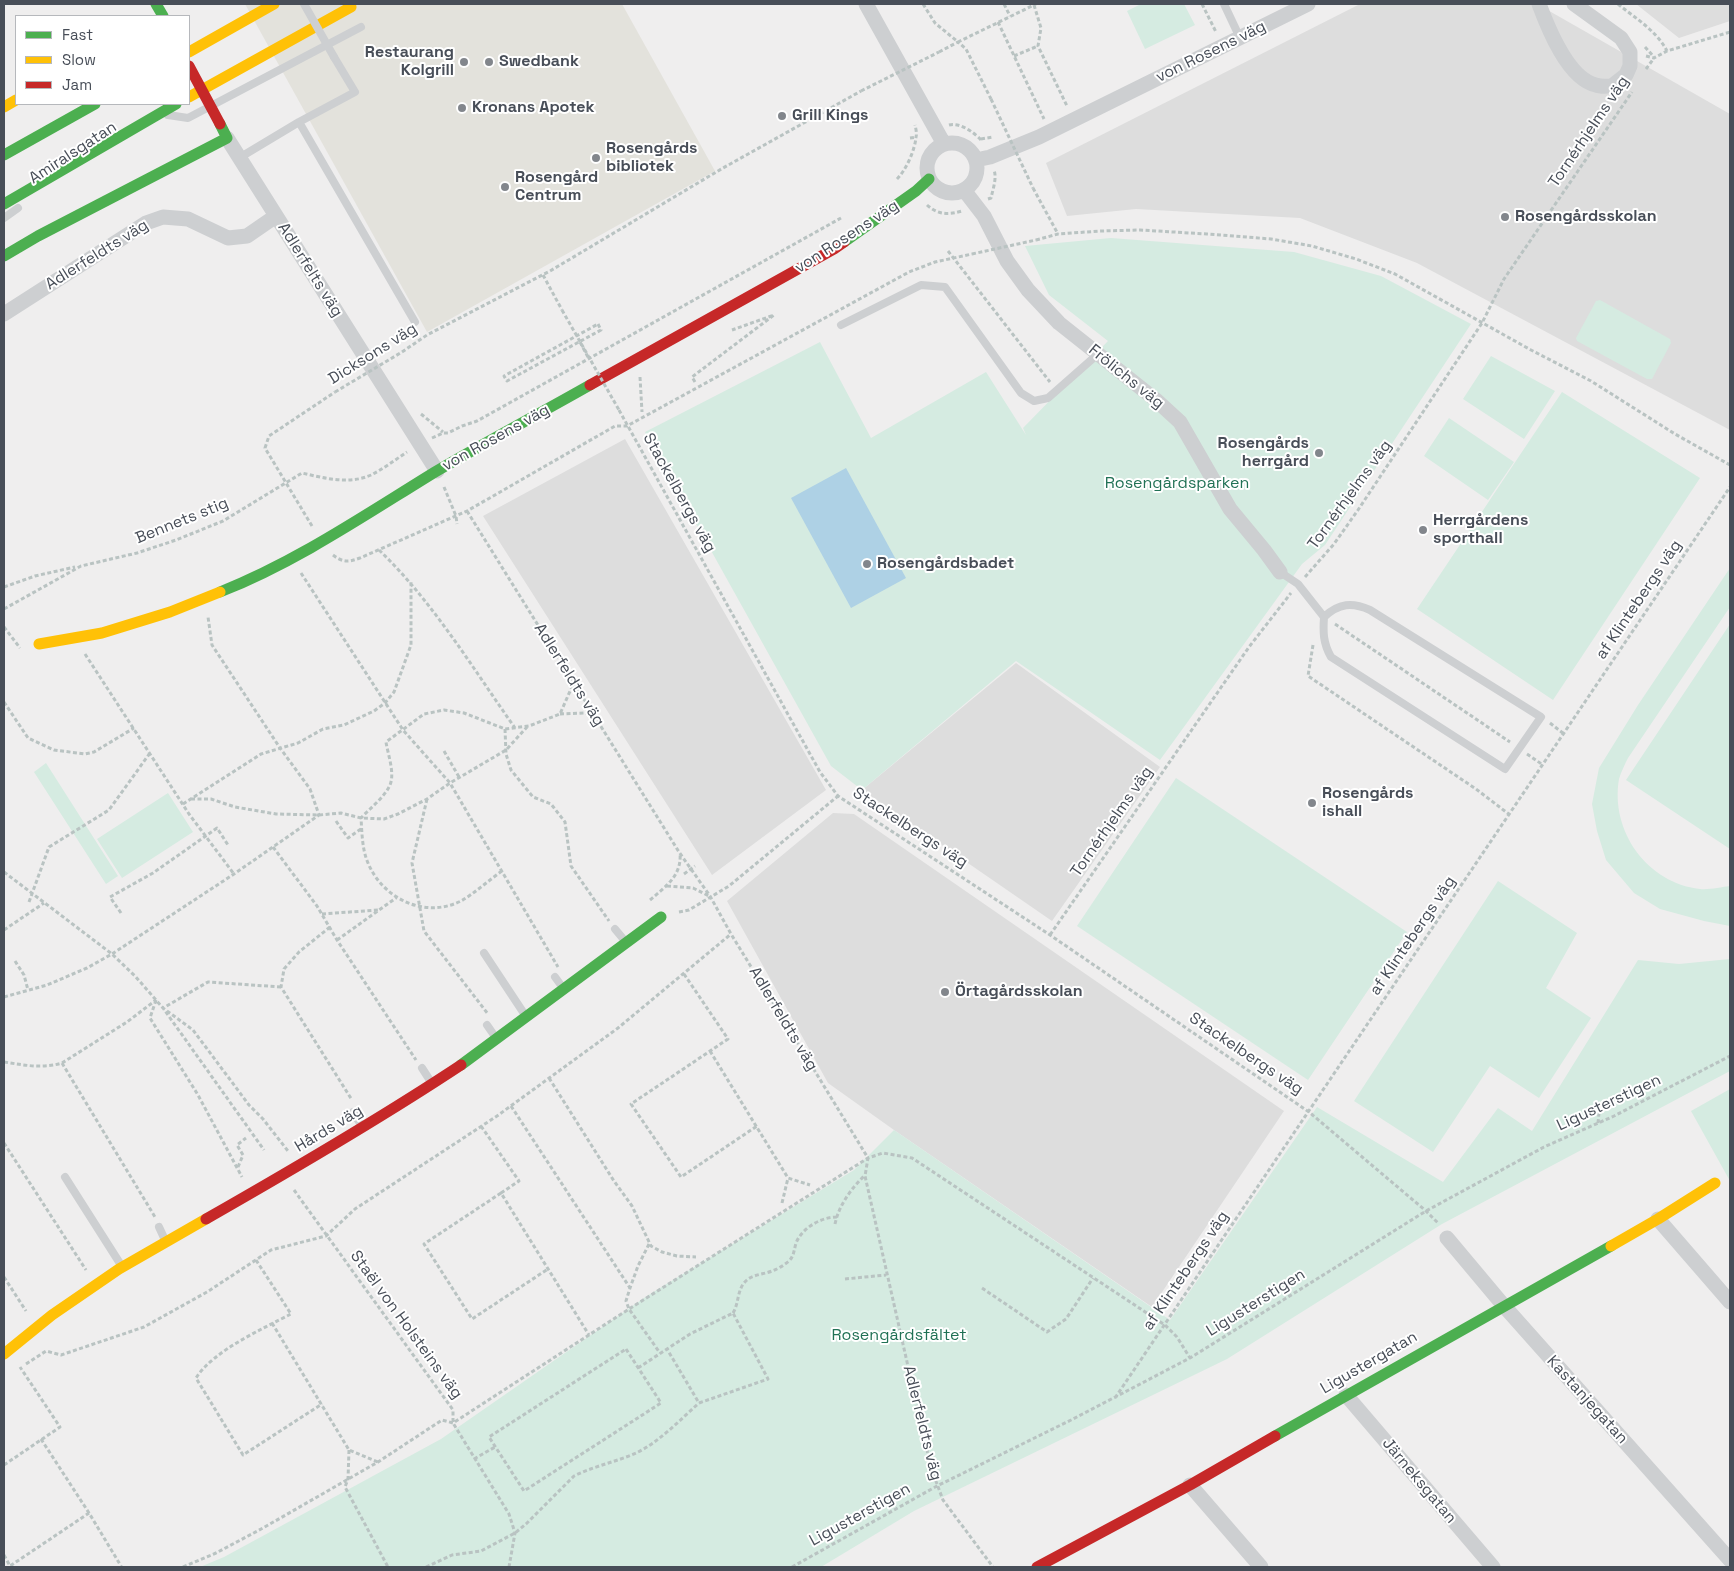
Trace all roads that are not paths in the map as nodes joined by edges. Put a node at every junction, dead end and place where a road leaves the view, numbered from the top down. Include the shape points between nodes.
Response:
1 (274, 4) edge
2 (304, 4) edge
3 (866, 4) edge
4 (1224, 4) edge
5 (1308, 4) edge
6 (1539, 4) edge
7 (1574, 4) edge
8 (351, 7) dead end
9 (361, 27) dead end
10 (1240, 38) junction
11 (190, 51) edge
12 (190, 68) edge
13 (190, 96) edge
14 (15, 101) edge
15 (93, 105) edge
16 (174, 105) edge
17 (4, 107) edge
18 (159, 113) junction
19 (300, 122) junction
20 (223, 131) junction
21 (944, 144) junction
22 (7, 152) edge
23 (239, 158) junction
24 (983, 158) junction
25 (96, 160) dead end
26 (929, 179) junction
27 (964, 190) junction
28 (4, 204) edge
29 (24, 205) dead end
30 (276, 216) junction
31 (4, 218) edge
32 (4, 256) edge
33 (4, 314) edge
34 (415, 322) dead end
35 (841, 325) dead end
36 (1098, 354) junction
37 (438, 472) junction
38 (1280, 572) joint
39 (1324, 617) junction
40 (39, 644) dead end
41 (661, 917) road end
42 (614, 929) road end
43 (626, 942) junction
44 (484, 953) dead end
45 (558, 974) road end
46 (564, 989) junction
47 (526, 1017) junction
48 (490, 1023) road end
49 (497, 1039) junction
50 (422, 1068) road end
51 (432, 1084) junction
52 (354, 1108) road end
53 (363, 1128) junction
54 (65, 1177) dead end
55 (1715, 1184) dead end
56 (1658, 1219) junction
57 (159, 1227) road end
58 (1447, 1238) road end
59 (166, 1242) junction
60 (122, 1267) junction
61 (1730, 1302) edge
62 (1504, 1306) junction
63 (4, 1354) edge
64 (1346, 1395) junction
65 (1190, 1486) junction
66 (1730, 1560) edge
67 (1037, 1567) edge
68 (1261, 1567) edge
69 (1492, 1567) edge

1 - 11 street
2 - 19 lane, bridge via 355,92
3 - 21 street
4 - 10 lane
5 - 10 street, von Rosens väg
6 - 7 street via 1552,36 1574,71 1596,85 1612,86 1626,75 1630,52 1621,38
8 - 13 street
9 - 18 lane via 188,118
10 - 24 street, von Rosens väg via 1039,137
12 - 20 street, Adlerfelts väg, bridge
14 - 17 street
15 - 22 street, Amiralsgatan
16 - 18 street, Amiralsgatan
18 - 25 lane, Amiralsgatan
18 - 28 street, Amiralsgatan
19 - 23 lane
19 - 34 lane
20 - 23 street, Adlerfelts väg
20 - 32 street
21 - 24 street via 963,146
21 - 26 street via 936,148 928,162
23 - 30 street, Adlerfelts väg
24 - 27 street via 971,185
26 - 27 street via 940,190 956,193
26 - 37 street, von Rosens väg via 834,249
27 - 36 street, Frölichs väg via 984,216 1007,261 1028,290 1059,323
29 - 31 lane, Amiralsgatan
30 - 33 street, Adlerfeldts väg via 247,236 228,238 188,219 163,217 146,223
30 - 37 street, Adlerfelts väg
35 - 36 lane via 921,286 945,287 1021,393 1034,401 1048,398
36 - 38 street, Frölichs väg via 1180,422 1230,509
37 - 40 street, von Rosens väg via 321,542 245,582 170,612 102,633
38 - 39 lane via 1298,584
39 - 39 lane via 1325,647 1331,657 1505,769 1541,717 1370,610 1359,605 1346,605 1333,609
41 - 43 street, Hårds väg
42 - 43 lane
43 - 46 street, Hårds väg
44 - 47 lane
45 - 46 lane
46 - 47 street, Hårds väg
47 - 49 street, Hårds väg
48 - 49 lane
49 - 51 street, Hårds väg
50 - 51 lane
51 - 53 street, Hårds väg
52 - 53 lane
53 - 59 street, Hårds väg
54 - 60 lane
55 - 56 street, Ligustergatan
56 - 61 street
56 - 62 street, Ligustergatan
57 - 59 lane
58 - 62 street, Kastanjegatan
59 - 60 street, Hårds väg
60 - 63 street, Hårds väg
62 - 64 street, Ligustergatan
62 - 66 street, Kastanjegatan
64 - 65 street, Ligustergatan
64 - 69 street, Järneksgatan
65 - 67 street, Ligustergatan
65 - 68 street

